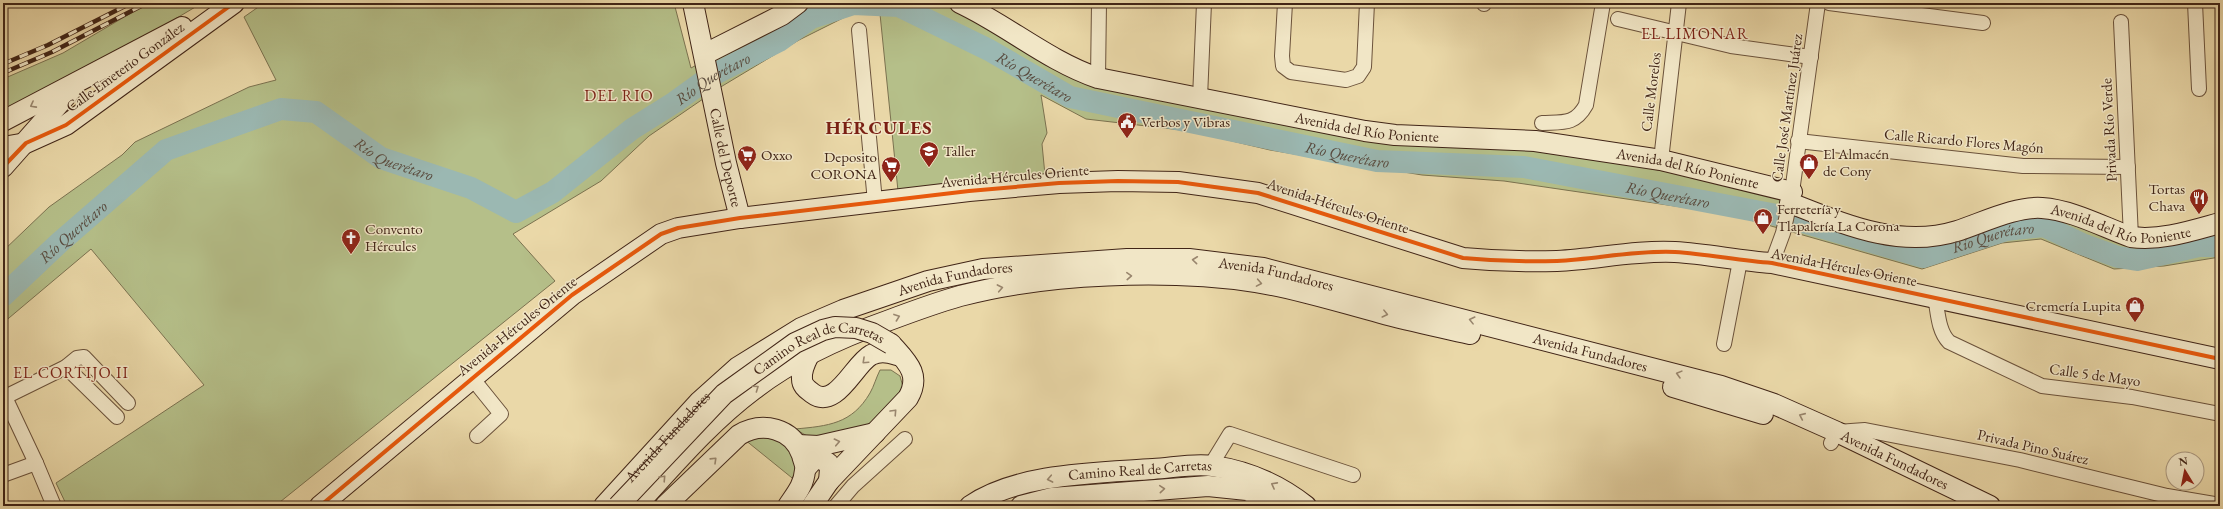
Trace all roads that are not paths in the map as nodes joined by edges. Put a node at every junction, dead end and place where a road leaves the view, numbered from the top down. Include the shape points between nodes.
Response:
1 (228, 3) edge
2 (234, 3) edge
3 (693, 3) edge
4 (798, 3) edge
5 (960, 3) edge
6 (1099, 3) edge
7 (1204, 3) edge
8 (1285, 3) edge
9 (1367, 3) edge
10 (1603, 3) edge
11 (1680, 3) edge
12 (1818, 3) edge
13 (1829, 3) edge
14 (2195, 3) edge
15 (978, 7) edge
16 (1618, 19) dead end
17 (1983, 22) dead end
18 (2121, 22) dead end
19 (859, 30) dead end
20 (1675, 34) junction
21 (706, 57) junction
22 (1811, 57) junction
23 (107, 67) junction
24 (1098, 78) junction
25 (80, 81) junction
26 (117, 86) junction
27 (2199, 89) dead end
28 (1200, 98) junction
29 (3, 121) edge
30 (1542, 123) dead end
31 (1798, 141) junction
32 (26, 143) junction
33 (5, 158) edge
34 (1661, 160) junction
35 (2128, 167) junction
36 (875, 202) junction
37 (1790, 202) junction
38 (740, 218) junction
39 (2220, 223) edge
40 (2131, 237) junction
41 (1740, 261) junction
42 (1772, 263) junction
43 (1935, 297) junction
44 (1724, 344) dead end
45 (896, 350) junction
46 (810, 353) junction
47 (2220, 358) edge
48 (66, 367) junction
49 (472, 378) junction
50 (4, 396) edge
51 (128, 403) dead end
52 (2220, 414) edge
53 (117, 417) dead end
54 (875, 433) junction
55 (477, 436) dead end
56 (1834, 438) junction
57 (905, 439) dead end
58 (798, 445) junction
59 (36, 463) junction
60 (1211, 465) junction
61 (806, 468) junction
62 (1122, 471) junction
63 (3, 474) edge
64 (1353, 475) dead end
65 (1084, 477) junction
66 (829, 481) junction
67 (1077, 496) junction
68 (1121, 497) edge
69 (2220, 505) edge
70 (54, 506) edge
71 (320, 506) edge
72 (604, 506) edge
73 (618, 506) edge
74 (636, 506) edge
75 (666, 506) edge
76 (788, 506) edge
77 (812, 506) edge
78 (836, 506) edge
79 (970, 506) edge
80 (1021, 506) edge
81 (1279, 506) edge
82 (1306, 506) edge
83 (1965, 506) edge
84 (1990, 506) edge

1 - 23 street, Calle Emeterio González
2 - 26 street, Calle Emeterio González
3 - 21 street, Calle del Deporte
4 - 21 street via 782,15
5 - 15 street, Avenida del Río Poniente
6 - 24 street
7 - 28 street
8 - 9 street via 1283,66 1291,72 1346,80 1358,76 1364,67
10 - 30 street via 1586,105 1580,116 1571,121
11 - 20 street, Calle Morelos
12 - 22 street, Calle José Martínez Juárez
13 - 17 street
14 - 27 street
15 - 24 street, Avenida del Río Poniente via 1064,64
16 - 20 street
18 - 35 street, Privada Río Verde
19 - 36 street
20 - 22 street via 1731,46
20 - 34 street, Calle Morelos
21 - 38 street, Calle del Deporte via 726,163
22 - 31 street, Calle José Martínez Juárez
23 - 25 street, Calle Emeterio González
23 - 26 street via 118,75
24 - 28 street, Avenida del Río Poniente
25 -> 29 street, Calle Emeterio González
25 - 32 street
26 - 32 street, Calle Emeterio González via 66,125
28 - 34 street, Avenida del Río Poniente via 1365,131 1395,135 1535,141
31 - 35 street, Calle Ricardo Flores Magón via 2023,166
31 - 37 street, Calle José Martínez Juárez
32 - 33 street
34 - 37 street, Avenida del Río Poniente
35 - 40 street, Privada Río Verde
36 - 38 street, Avenida Hércules Oriente
36 - 41 street, Avenida Hércules Oriente via 1059,183 1178,182 1258,194 1463,258 1499,262 1558,261 1675,252
37 - 40 street, Avenida del Río Poniente via 1881,236 1938,236 2001,216 2042,208 2065,213
37 - 42 street, Calle José Martínez Juárez via 1784,233
38 - 49 street, Avenida Hércules Oriente via 678,228 661,234 572,295
39 - 40 street, Avenida del Río Poniente via 2156,238
41 - 42 street, Avenida Hércules Oriente
41 - 44 street
42 - 43 street, Avenida Hércules Oriente
43 - 47 street, Avenida Hércules Oriente
43 - 52 street, Calle 5 de Mayo via 1940,327 1949,342 2042,386 2132,398
45 -> 46 street via 871,355 854,371 841,389 826,397 815,395 805,387 802,380 804,364
54 -> 45 street, Camino Real de Carretas via 908,398 914,387 912,370
45 - 73 street, Camino Real de Carretas, bridge via 872,333 856,328 835,327 795,343 724,394
46 -> 56 street, Avenida Fundadores via 834,341 930,305 1010,286 1135,275 1218,277 1315,294 1380,313 1489,338 1666,385
74 -> 46 street, Avenida Fundadores via 715,423 753,390
48 - 50 street
48 - 51 street via 77,358 84,357
48 - 53 street
49 - 55 street via 501,414
49 - 71 street, Avenida Hércules Oriente
50 - 59 street
58 -> 54 street via 818,446
54 - 66 street, Camino Real de Carretas
56 - 69 street, Privada Pino Suárez via 1865,430 2020,460 2167,496
56 -> 72 street, Avenida Fundadores via 1774,404 1721,386 1263,268 1188,259 1085,261 982,269 928,281 843,310 801,328 738,367 704,397
56 - 83 street, Avenida Fundadores
56 - 84 street, Avenida Fundadores
57 - 78 street via 852,486
58 - 61 street
75 -> 58 street via 739,436 749,430 761,428 784,432
59 - 63 street
59 - 70 street
60 - 62 street, Camino Real de Carretas
60 - 64 street via 1230,434
82 -> 60 street, Camino Real de Carretas via 1266,480
61 - 66 street via 814,459 828,463
61 - 76 street via 802,486
62 - 65 street, Camino Real de Carretas
62 - 68 street via 1114,477 1113,485
65 - 67 street via 1092,489
65 - 68 street
65 -> 79 street, Camino Real de Carretas via 1009,487
66 - 77 street, Camino Real de Carretas
67 - 68 street, Camino Real de Carretas
67 - 80 street, Camino Real de Carretas via 1052,498
68 -> 81 street, Camino Real de Carretas via 1208,486 1247,490

